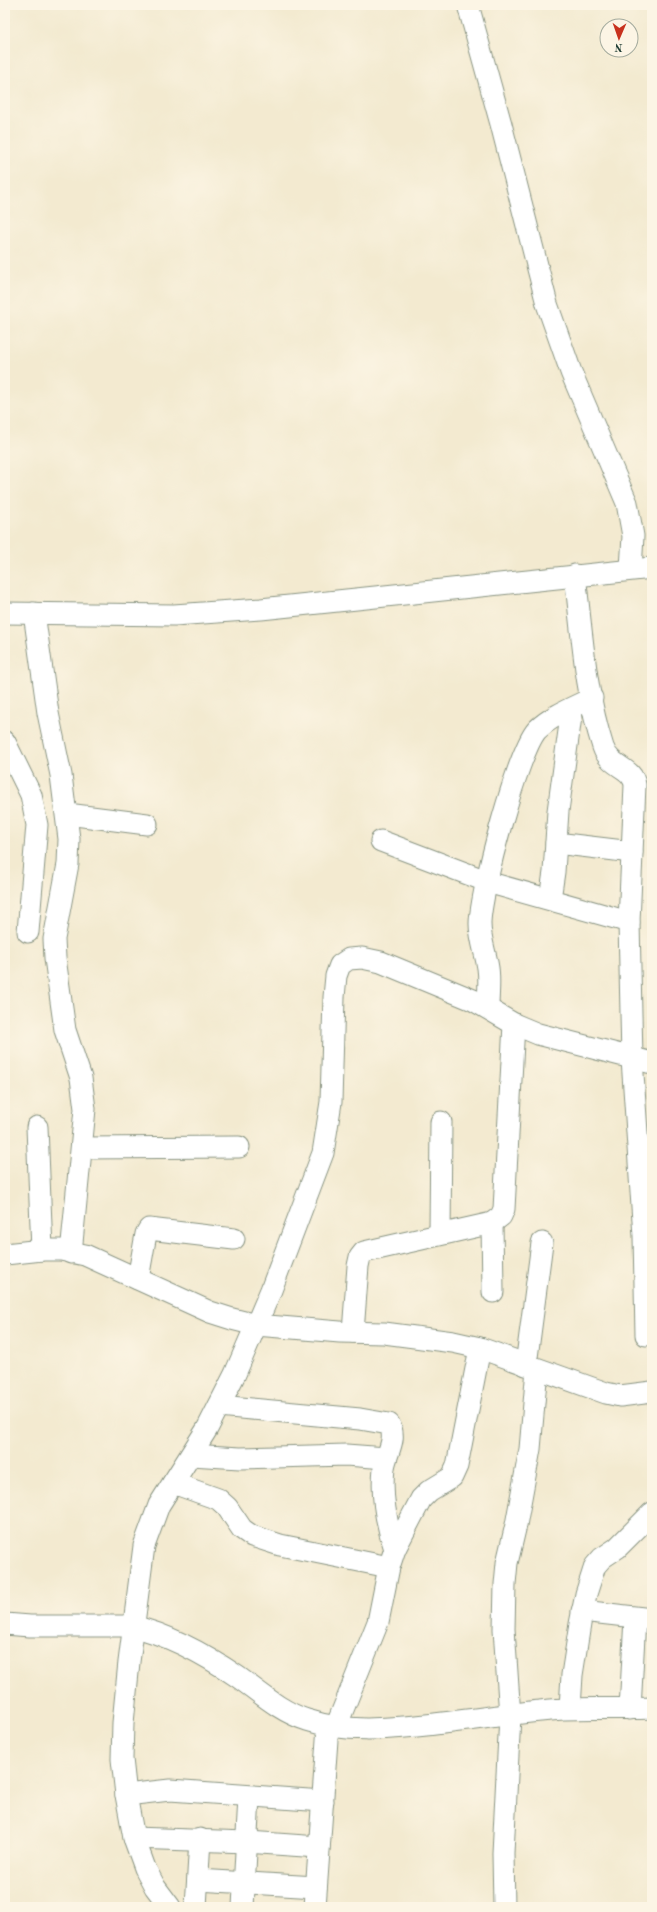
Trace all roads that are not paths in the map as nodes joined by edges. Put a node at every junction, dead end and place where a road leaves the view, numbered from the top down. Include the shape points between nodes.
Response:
1 (468, 5) edge
2 (652, 568) edge
3 (631, 569) junction
4 (575, 575) junction
5 (5, 613) edge
6 (34, 613) junction
7 (592, 698) junction
8 (572, 709) junction
9 (5, 742) edge
10 (643, 777) edge
11 (67, 814) junction
12 (146, 824) dead end
13 (381, 841) dead end
14 (556, 843) junction
15 (632, 852) junction
16 (486, 880) junction
17 (550, 899) junction
18 (630, 922) junction
19 (28, 932) dead end
20 (488, 1008) junction
21 (514, 1024) junction
22 (642, 1061) edge
23 (441, 1122) dead end
24 (37, 1127) dead end
25 (239, 1147) dead end
26 (82, 1148) junction
27 (492, 1223) junction
28 (440, 1234) junction
29 (648, 1236) edge
30 (234, 1239) dead end
31 (542, 1243) dead end
32 (42, 1250) junction
33 (72, 1252) junction
34 (5, 1254) edge
35 (138, 1279) junction
36 (493, 1292) dead end
37 (256, 1325) junction
38 (353, 1332) junction
39 (646, 1335) dead end
40 (480, 1348) junction
41 (531, 1367) junction
42 (652, 1392) edge
43 (219, 1406) junction
44 (191, 1455) junction
45 (386, 1458) junction
46 (173, 1483) junction
47 (652, 1513) edge
48 (392, 1558) junction
49 (582, 1611) junction
50 (644, 1619) edge
51 (5, 1624) edge
52 (132, 1626) junction
53 (570, 1708) junction
54 (652, 1708) edge
55 (630, 1709) junction
56 (510, 1716) junction
57 (332, 1727) junction
58 (126, 1795) junction
59 (249, 1797) junction
60 (323, 1801) junction
61 (134, 1838) junction
62 (200, 1839) junction
63 (247, 1842) junction
64 (319, 1847) junction
65 (198, 1880) junction
66 (244, 1882) junction
67 (316, 1897) edge
68 (170, 1907) edge
69 (196, 1907) edge
70 (243, 1907) edge
71 (504, 1907) edge

1 - 3 street via 548,304 571,372 627,503 633,536
2 - 3 street
3 - 4 street
4 - 6 street via 261,609 174,615
4 - 7 street
5 - 6 street
6 - 11 street via 48,713
7 - 8 street
7 - 10 street via 606,755 626,771
8 - 14 street
8 - 16 street via 547,722 530,740
9 - 19 street via 31,795 37,825
10 - 15 street via 635,792
11 - 12 street
11 - 26 street via 68,864 56,924 55,958 60,1007 83,1089 85,1109
13 - 16 street
14 - 15 street
14 - 17 street
15 - 18 street
16 - 17 street
16 - 20 street via 480,925 488,969
17 - 18 street
18 - 22 street
20 - 21 street
20 - 37 street via 381,962 362,958 349,959 340,964 334,997 331,1102 323,1153
21 - 22 street via 538,1034
21 - 27 street via 504,1209 501,1216
22 - 29 street
23 - 28 street
24 - 32 street
25 - 26 street
26 - 33 street
27 - 28 street
27 - 36 street
28 - 38 street via 364,1252 360,1257
29 - 39 street
30 - 35 street via 149,1229
31 - 41 street
32 - 33 street
32 - 34 street
33 - 35 street
35 - 37 street via 210,1312
37 - 38 street
37 - 43 street
38 - 40 street via 416,1336
40 - 41 street
40 - 48 street via 457,1466 452,1477 421,1499
41 - 42 street via 606,1393 626,1395
41 - 56 street via 530,1449 505,1584 504,1629
43 - 44 street
43 - 45 street via 383,1422 389,1424 392,1429 390,1449
44 - 45 street via 240,1458 346,1455
44 - 46 street
45 - 48 street via 382,1484
46 - 48 street via 218,1499 227,1507 242,1529 252,1536 280,1545
46 - 52 street via 150,1525 144,1546
47 - 49 street via 595,1566
48 - 57 street via 378,1622
49 - 50 street
49 - 53 street via 572,1675
50 - 55 street
51 - 52 street
52 - 57 street via 149,1630 193,1649 276,1705 304,1720
52 - 58 street via 123,1723 122,1760
53 - 55 street
53 - 56 street
54 - 55 street
56 - 57 street via 400,1727
56 - 71 street via 503,1853
57 - 60 street
58 - 59 street via 170,1790
58 - 61 street
59 - 60 street
59 - 63 street
60 - 64 street
61 - 62 street
61 - 68 street via 145,1868
62 - 63 street
62 - 65 street
63 - 64 street
63 - 66 street
64 - 67 street
65 - 66 street
65 - 69 street
66 - 67 street
66 - 70 street

